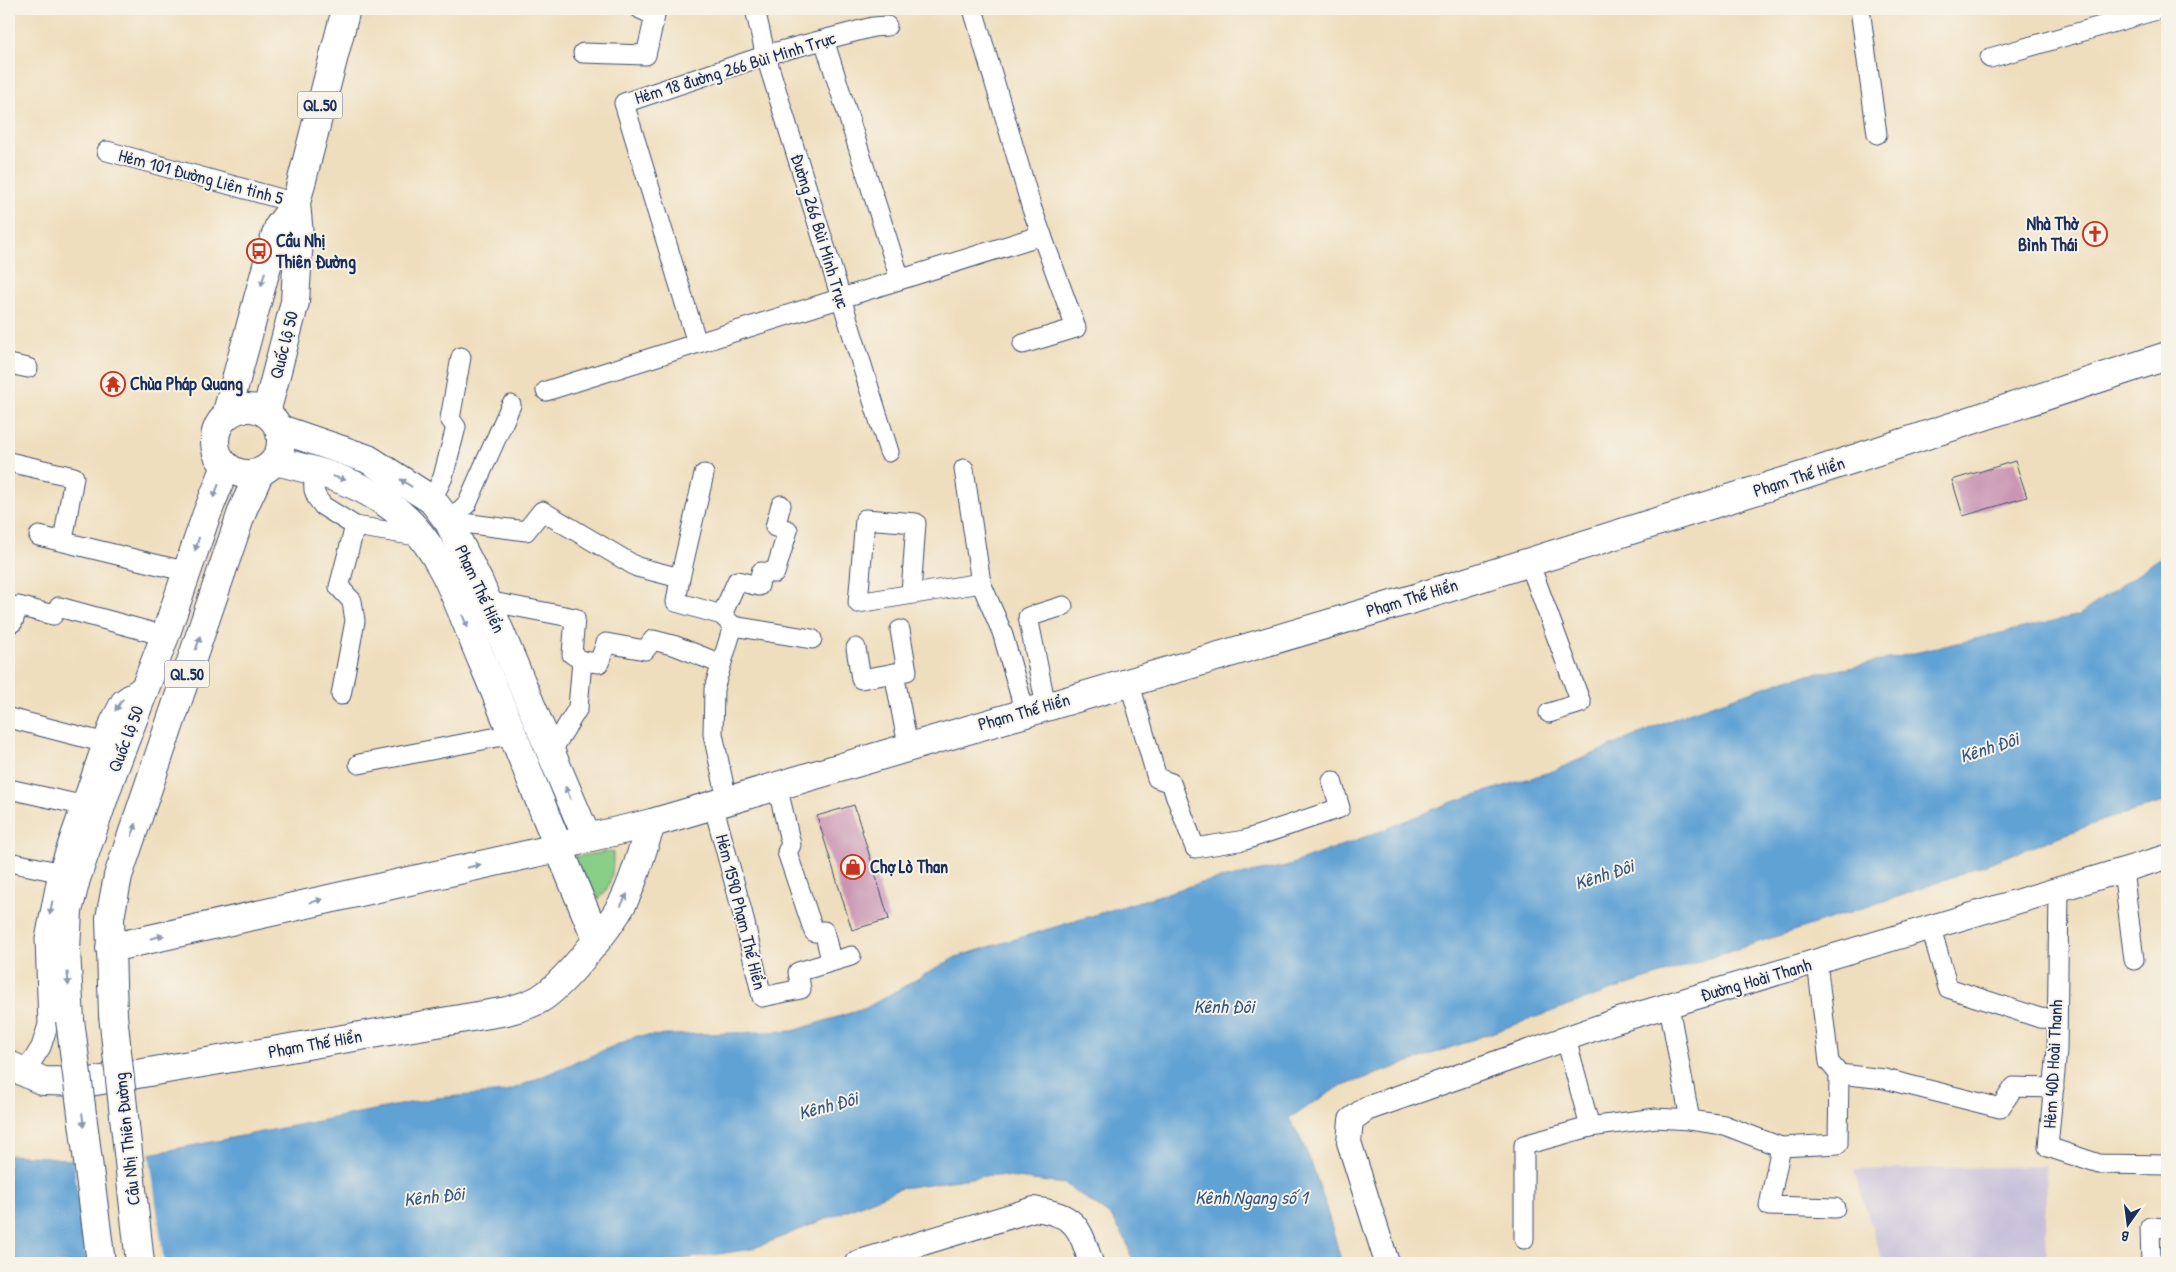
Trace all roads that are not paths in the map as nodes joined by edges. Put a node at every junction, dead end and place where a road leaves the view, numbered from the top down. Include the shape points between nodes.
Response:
1 (346, 9) edge
2 (640, 9) edge
3 (755, 9) edge
4 (973, 9) edge
5 (1860, 9) edge
6 (2160, 9) edge
7 (887, 26) dead end
8 (824, 40) junction
9 (583, 53) dead end
10 (766, 57) junction
11 (1990, 58) dead end
12 (1877, 134) dead end
13 (107, 151) dead end
14 (296, 203) junction
15 (1042, 235) junction
16 (900, 280) junction
17 (841, 298) junction
18 (697, 343) junction
19 (1023, 344) dead end
20 (2167, 356) edge
21 (461, 357) dead end
22 (9, 364) edge
23 (28, 368) dead end
24 (546, 391) dead end
25 (511, 404) dead end
26 (226, 416) junction
27 (273, 421) junction
28 (889, 452) dead end
29 (9, 462) edge
30 (249, 468) junction
31 (964, 469) dead end
32 (312, 471) junction
33 (704, 474) dead end
34 (781, 505) dead end
35 (440, 510) junction
36 (355, 526) junction
37 (39, 536) dead end
38 (423, 537) junction
39 (63, 541) junction
40 (1529, 562) junction
41 (188, 572) junction
42 (680, 578) junction
43 (981, 583) junction
44 (483, 592) junction
45 (911, 593) junction
46 (454, 594) junction
47 (1063, 606) dead end
48 (728, 620) junction
49 (9, 624) edge
50 (900, 630) dead end
51 (165, 636) junction
52 (812, 639) dead end
53 (856, 648) dead end
54 (582, 661) junction
55 (721, 664) junction
56 (152, 670) junction
57 (894, 673) junction
58 (1130, 681) junction
59 (341, 694) dead end
60 (1036, 709) junction
61 (1549, 713) dead end
62 (9, 718) edge
63 (513, 734) junction
64 (102, 742) junction
65 (908, 746) junction
66 (551, 752) junction
67 (359, 764) dead end
68 (1332, 781) dead end
69 (777, 785) junction
70 (9, 789) edge
71 (720, 802) junction
72 (81, 805) junction
73 (652, 824) junction
74 (587, 838) junction
75 (557, 848) junction
76 (2167, 857) edge
77 (9, 862) edge
78 (2123, 870) junction
79 (58, 872) junction
80 (2058, 890) junction
81 (1931, 928) junction
82 (597, 940) junction
83 (110, 948) junction
84 (851, 956) dead end
85 (831, 960) junction
86 (2134, 960) dead end
87 (1817, 962) junction
88 (1669, 1006) junction
89 (113, 1015) joint
90 (2058, 1019) junction
91 (1566, 1039) junction
92 (17, 1070) edge
93 (1839, 1074) junction
94 (2054, 1088) junction
95 (1690, 1120) junction
96 (1590, 1127) junction
97 (1781, 1147) junction
98 (2167, 1165) edge
99 (1835, 1208) dead end
100 (2167, 1228) edge
101 (1524, 1238) dead end
102 (101, 1263) edge
103 (140, 1263) edge
104 (857, 1263) edge
105 (1091, 1263) edge
106 (1387, 1263) edge
107 (2151, 1263) edge

1 - 14 main road, Quốc lộ 50 / QL.50
2 - 9 street via 655,16 646,55
3 - 10 street, Đường 266 Bùi Minh Trực
4 - 15 street
5 - 12 street
6 - 11 street
7 - 8 street, Hẻm 18 đường 266 Bùi Minh Trực
8 - 10 street, Hẻm 18 đường 266 Bùi Minh Trực
8 - 16 street
10 - 17 street, Đường 266 Bùi Minh Trực
10 - 18 street, Hẻm 18 đường 266 Bùi Minh Trực via 624,103
13 - 14 street, Hẻm 101 Đường Liên tỉnh 5
14 -> 26 main road, Quốc lộ 50 / QL.50 via 279,226 274,240
14 - 27 main road, Quốc lộ 50 / QL.50 via 299,235 295,302
15 - 16 street
15 - 19 street via 1076,328
16 - 17 street
17 - 18 street
17 - 28 street, Đường 266 Bùi Minh Trực
18 - 24 street
20 - 40 main road, Phạm Thế Hiển
21 - 35 street via 450,420 456,427 443,477
22 - 23 street
25 - 35 street via 467,504
26 - 27 main road via 246,407
26 - 30 main road, QL.50 via 218,424 214,442 220,458
27 - 30 main road, Quốc lộ 50 / QL.50 via 280,451
35 -> 27 main road via 368,459
29 - 39 street via 74,477
30 - 32 main road, Phạm Thế Hiển
30 -> 41 main road, Quốc lộ 50 / QL.50 via 206,516
83 -> 30 main road, Quốc lộ 50 / QL.50 via 110,918 118,876 243,509
31 - 43 street
32 - 36 street via 317,498 323,506
32 -> 38 main road, Phạm Thế Hiển via 367,490 393,508
33 - 42 street
34 - 48 street via 775,527 788,530 775,573 761,572 759,586 737,581
35 - 42 street via 526,531 542,511 637,567
35 - 44 main road, Phạm Thế Hiển
36 - 38 street
36 - 59 street via 339,587 352,601 354,621
37 - 39 street
38 - 46 main road, Phạm Thế Hiển
39 - 41 street
40 - 58 main road, Phạm Thế Hiển
40 - 61 street via 1581,703
41 - 51 main road, Quốc lộ 50 / QL.50
42 - 48 street via 676,602
43 - 45 street
43 - 60 street
44 - 46 main road
44 - 54 street via 575,618 572,654
44 - 66 main road, Phạm Thế Hiển
45 - 45 street via 858,603 865,519 916,523
46 -> 63 main road, Phạm Thế Hiển
47 - 60 street via 1028,617
48 - 52 street
48 - 55 street
49 - 51 street via 13,622 18,606 53,615 59,607
50 - 57 street via 908,671
51 - 56 main road, Quốc lộ 50 / QL.50
53 - 57 street via 861,679
54 - 55 street via 599,663 606,643 645,650 653,640
54 - 66 street via 578,708
55 - 71 street via 714,690 713,734
56 -> 64 street via 142,685 121,700
56 -> 102 main road, Quốc lộ 50 / QL.50, bridge via 111,777 68,911 66,950 70,1020
57 - 65 street
58 - 60 main road, Phạm Thế Hiển
58 - 68 street via 1156,778 1170,783 1195,848 1245,840 1340,808
60 - 65 main road, Phạm Thế Hiển
62 - 64 street
63 - 67 street
63 - 75 main road, Phạm Thế Hiển
64 - 72 street
65 - 69 main road, Phạm Thế Hiển
74 -> 66 main road, Phạm Thế Hiển
69 - 71 main road, Phạm Thế Hiển
69 - 85 street via 791,845 787,852 814,932 824,931
70 - 72 street
71 - 73 main road, Phạm Thế Hiển
71 - 85 street, Hẻm 1590 Phạm Thế Hiển via 762,997 801,989 798,972
72 - 79 street
73 - 74 main road, Phạm Thế Hiển
82 -> 73 main road, Phạm Thế Hiển via 626,897
74 - 75 main road, Phạm Thế Hiển
75 - 82 main road, Phạm Thế Hiển
83 -> 75 main road, Phạm Thế Hiển
76 - 78 street, Đường Hoài Thanh
77 - 79 street
78 - 80 street, Đường Hoài Thanh
78 - 86 street
79 -> 92 street via 45,939 48,1025 41,1047
80 - 81 street, Đường Hoài Thanh
80 - 90 street, Hẻm 40D Hoài Thanh
81 - 87 street, Đường Hoài Thanh
81 - 90 street via 1948,988 2040,1018
82 - 92 main road, Phạm Thế Hiển via 539,1000 507,1011 90,1082 42,1081
83 - 89 main road, Quốc lộ 50 / QL.50
84 - 85 street, Hẻm 1590 Phạm Thế Hiển
87 - 88 street, Đường Hoài Thanh
87 - 93 street via 1829,1062
88 - 91 street, Đường Hoài Thanh
88 - 95 street
89 - 103 main road, Cầu Nhị Thiên Đường, bridge
90 - 94 street, Hẻm 40D Hoài Thanh
91 - 96 street
91 - 106 street, Đường Hoài Thanh via 1366,1109 1351,1120 1349,1142
93 - 94 street via 1885,1079 2000,1108 2014,1087
93 - 97 street via 1838,1144
94 - 98 street, Hẻm 40D Hoài Thanh via 2048,1147 2099,1164
95 - 96 street via 1656,1118
95 - 97 street via 1724,1125
96 - 101 street via 1524,1145
97 - 99 street via 1769,1206
100 - 107 street via 2150,1226
104 - 105 street via 1034,1209 1060,1213 1076,1226

